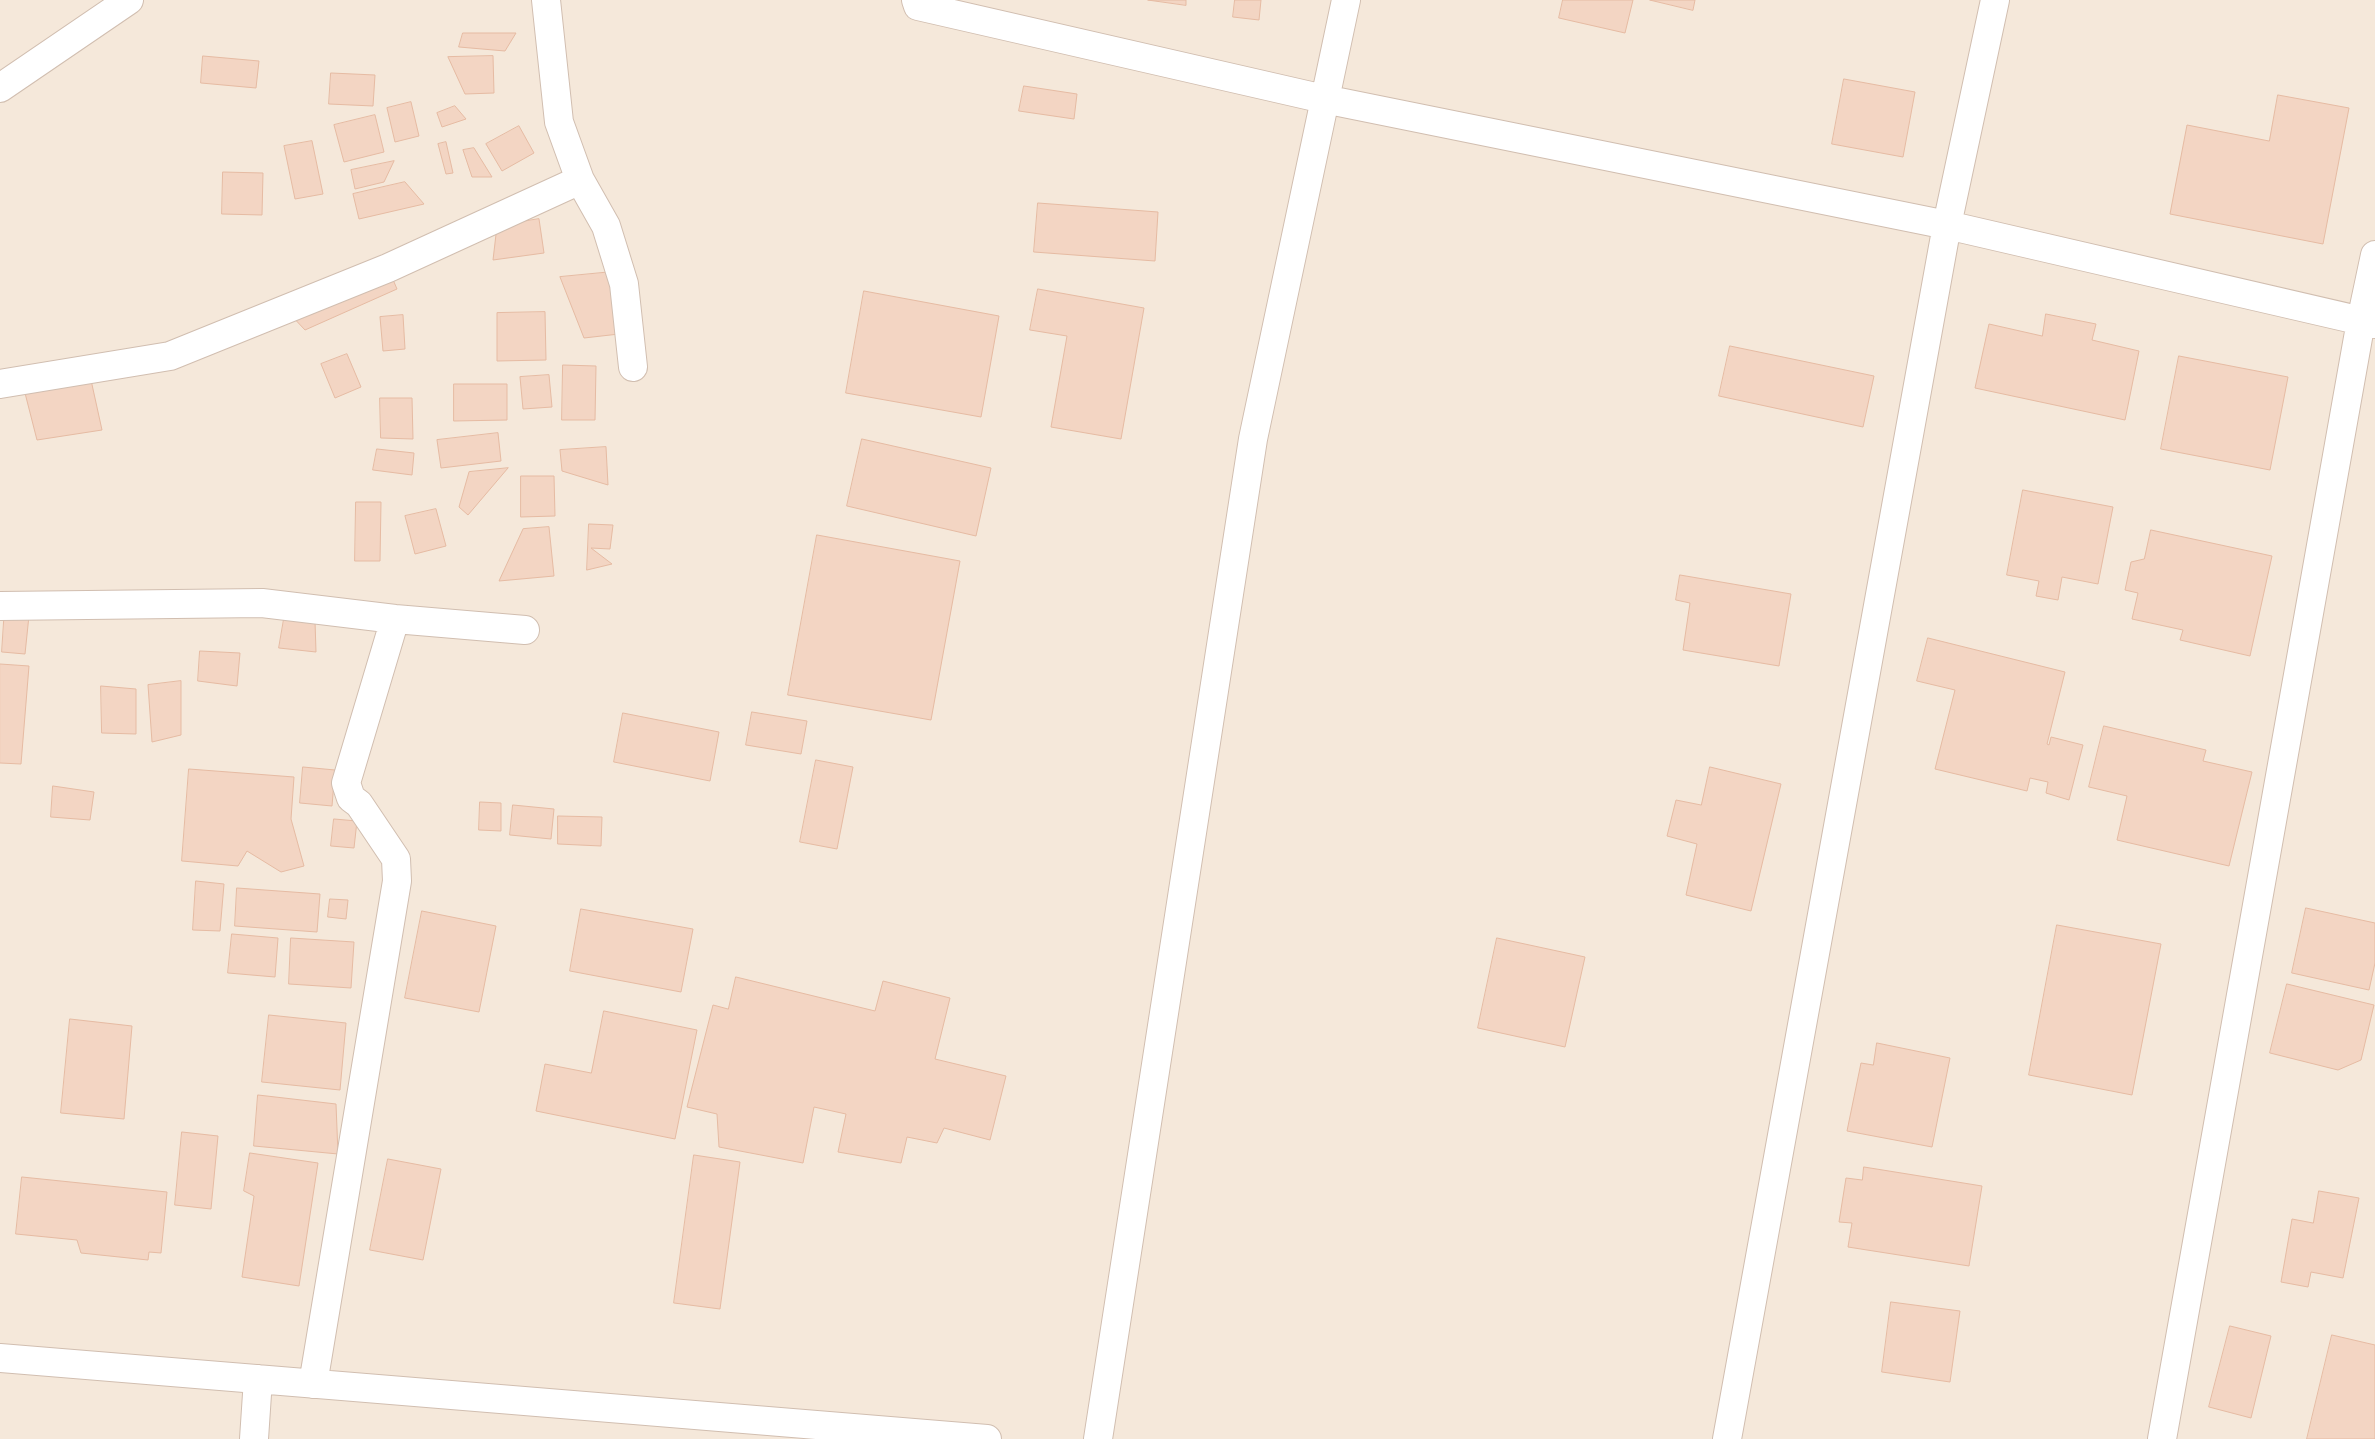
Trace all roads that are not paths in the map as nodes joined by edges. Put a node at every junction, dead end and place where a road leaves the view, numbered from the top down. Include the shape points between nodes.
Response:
1 (129, 0) edge
2 (546, 0) edge
3 (916, 0) edge
4 (1346, 0) edge
5 (1995, 0) edge
6 (0, 88) edge
7 (1324, 99) junction
8 (580, 180) junction
9 (1947, 225) junction
10 (2375, 255) edge
11 (2368, 322) edge
12 (633, 366) dead end
13 (0, 384) edge
14 (0, 606) edge
15 (395, 620) junction
16 (525, 630) dead end
17 (0, 1358) edge
18 (258, 1380) junction
19 (313, 1384) junction
20 (254, 1439) edge
21 (988, 1439) edge
22 (1098, 1439) edge
23 (1727, 1439) edge
24 (2162, 1439) edge

1 - 6 street
2 - 8 street via 559,122
3 - 7 street via 918,6
4 - 7 street
5 - 9 street
7 - 9 street
7 - 22 street via 1253,439
8 - 12 street via 606,226 624,284
8 - 13 street via 388,268 170,356
9 - 11 street
9 - 23 street
10 - 11 street
11 - 24 street
14 - 15 street via 262,603
15 - 16 street
15 - 19 street via 346,782 351,798 359,804 396,859 397,881
17 - 18 street
18 - 19 street
18 - 20 street
19 - 21 street

